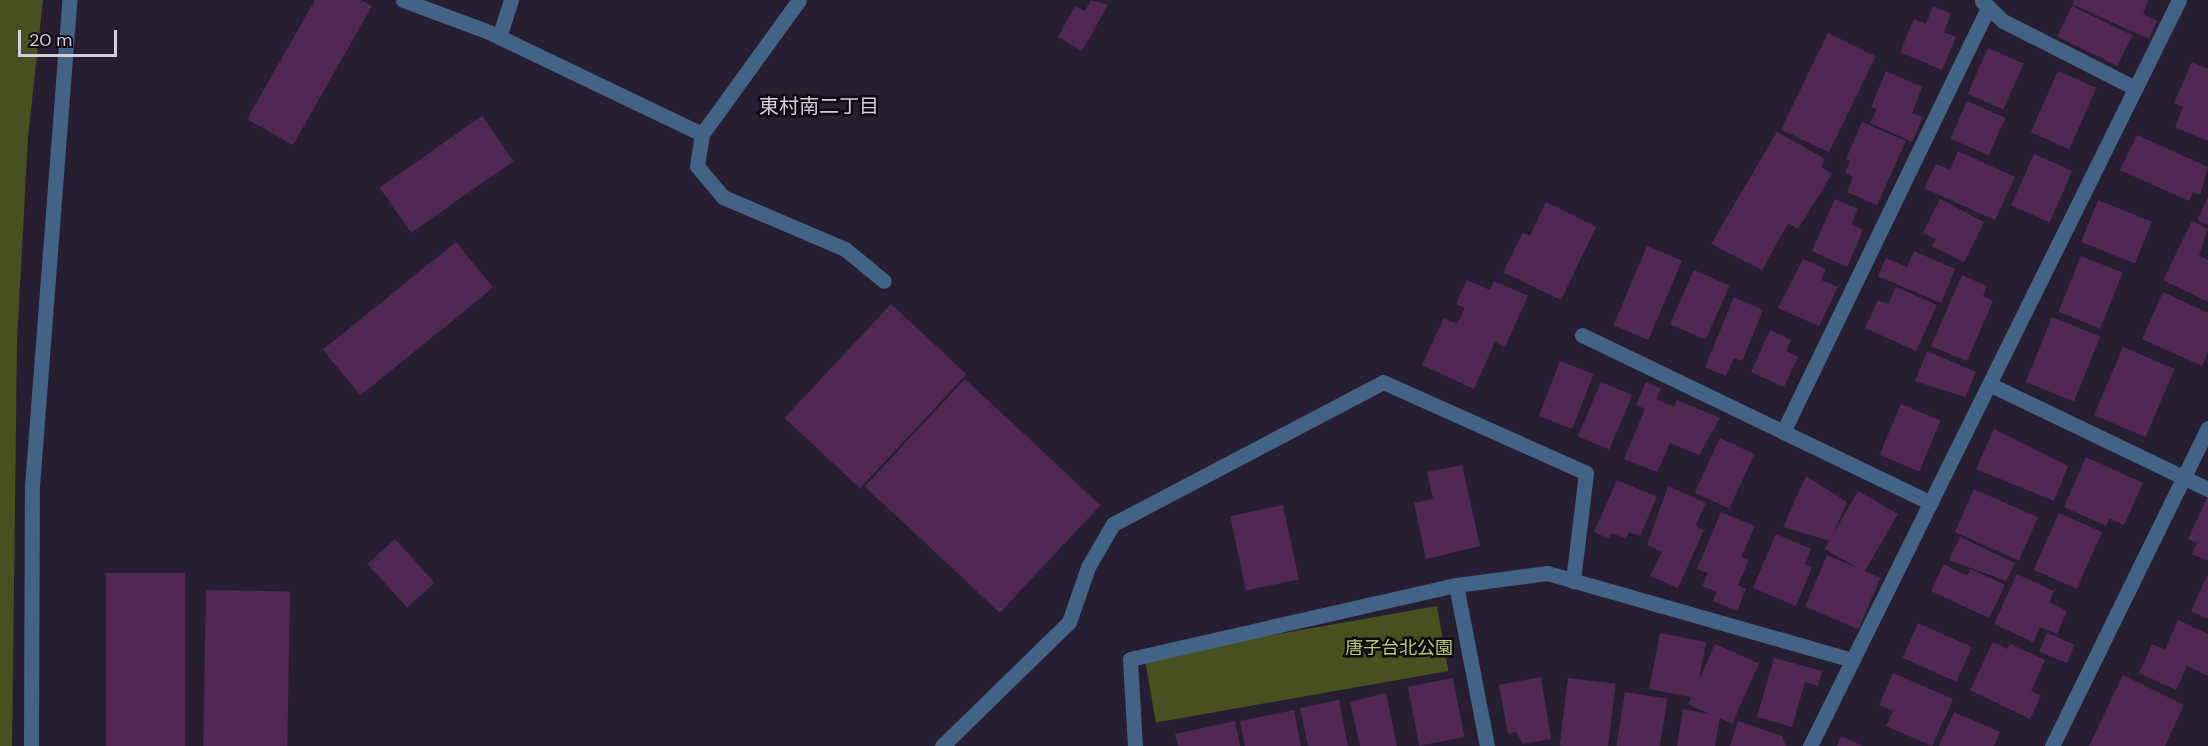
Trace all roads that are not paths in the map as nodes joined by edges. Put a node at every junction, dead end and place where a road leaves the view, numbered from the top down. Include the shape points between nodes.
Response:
1 (69, 0) edge
2 (403, 0) edge
3 (511, 0) edge
4 (799, 0) edge
5 (2179, 0) edge
6 (1984, 4) edge
7 (499, 37) junction
8 (2135, 88) junction
9 (702, 134) junction
10 (885, 281) dead end
11 (1582, 335) dead end
12 (1991, 385) junction
13 (2208, 428) edge
14 (1783, 432) junction
15 (2183, 477) junction
16 (2208, 489) edge
17 (1931, 503) junction
18 (1573, 580) junction
19 (1456, 585) junction
20 (1852, 660) junction
21 (31, 746) edge
22 (942, 746) edge
23 (1135, 746) edge
24 (1487, 746) edge
25 (1810, 746) edge
26 (2052, 746) edge

1 - 21 street via 32,486
2 - 7 street
3 - 7 street
4 - 9 street
5 - 8 street
6 - 8 street via 2002,21
6 - 14 street
7 - 9 street
8 - 12 street
9 - 10 street via 697,166 723,197 845,249
11 - 14 street
12 - 15 street
12 - 17 street
13 - 15 street
14 - 17 street
15 - 16 street
15 - 26 street
17 - 20 street
18 - 19 street via 1547,573
18 - 20 street
18 - 22 street via 1586,473 1383,382 1113,524 1088,567 1069,622
19 - 23 street via 1130,659
19 - 24 street
20 - 25 street

